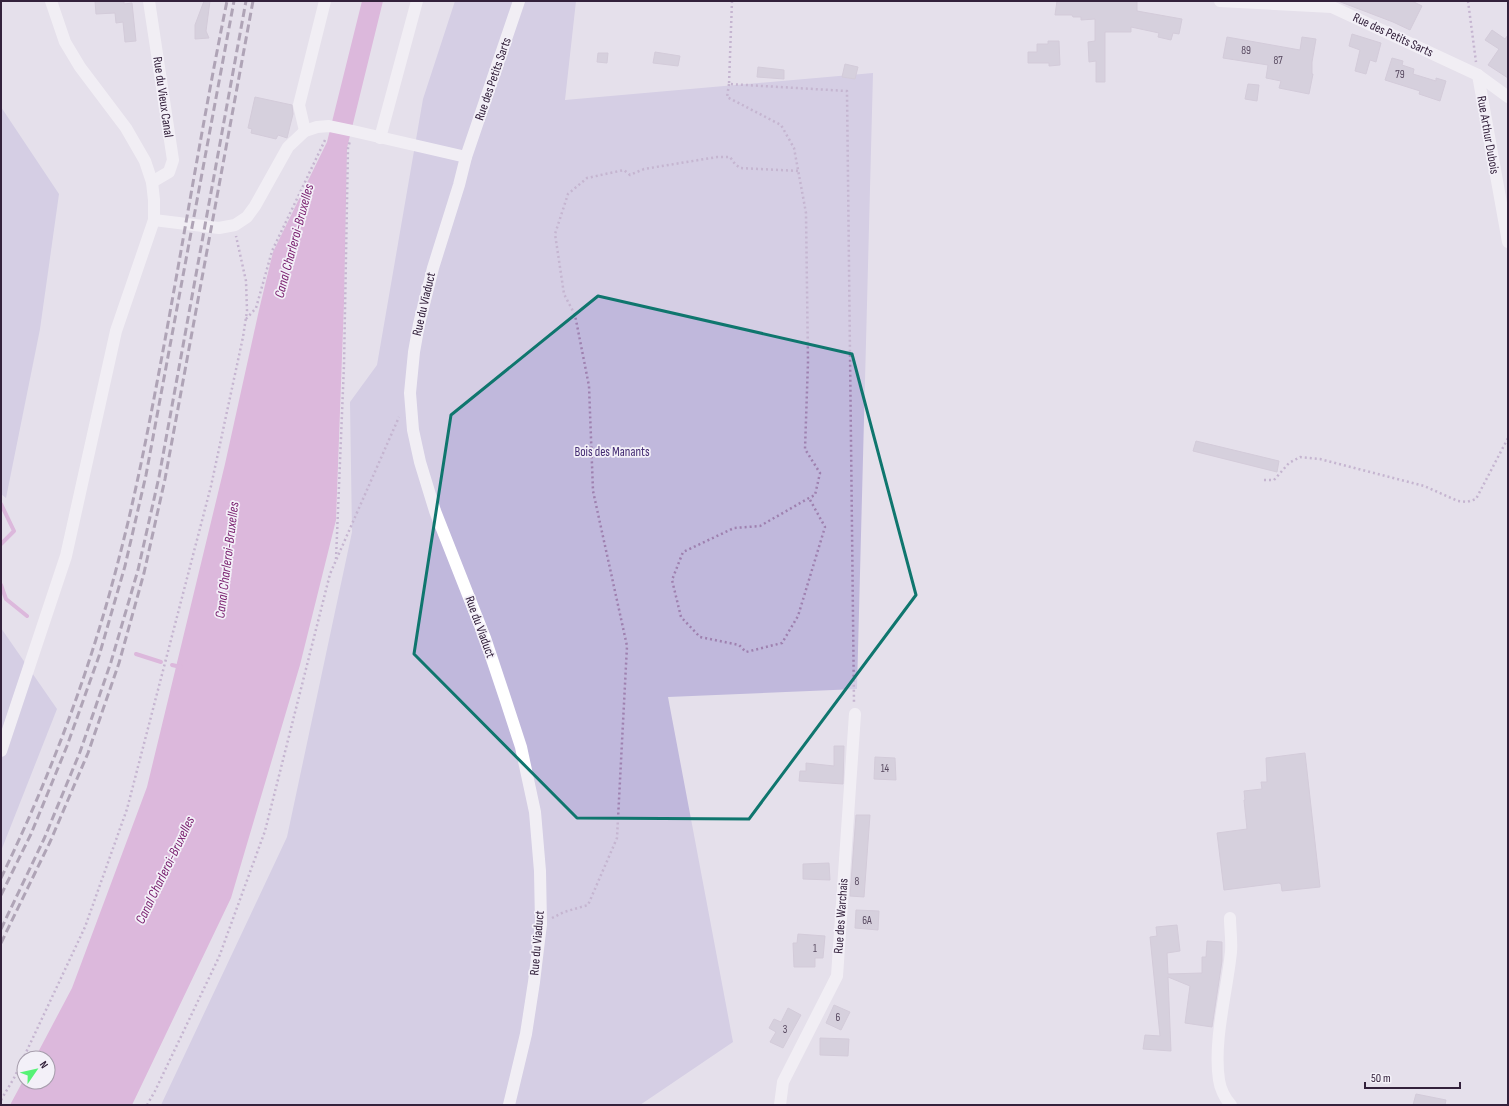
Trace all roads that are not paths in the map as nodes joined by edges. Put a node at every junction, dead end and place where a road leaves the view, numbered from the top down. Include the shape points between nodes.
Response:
1 (51, 1) edge
2 (149, 1) edge
3 (325, 1) edge
4 (417, 1) edge
5 (520, 1) edge
6 (1220, 1) edge
7 (1478, 75) junction
8 (1508, 97) edge
9 (305, 131) junction
10 (380, 138) junction
11 (466, 157) junction
12 (152, 182) junction
13 (154, 220) junction
14 (1508, 242) edge
15 (854, 714) road end
16 (1, 751) edge
17 (1230, 918) dead end
18 (509, 1105) edge
19 (780, 1105) edge
20 (1230, 1105) edge

1 - 12 street via 65,42 80,67 126,128 145,161
2 - 12 street, Rue du Vieux Canal via 173,160 169,172
3 - 9 street via 299,105
4 - 10 street
5 - 11 street, Rue des Petits Sarts
6 - 7 street, Rue des Petits Sarts via 1332,7
7 - 8 street, Rue des Petits Sarts
7 - 14 street, Rue Arthur Dubois
9 - 10 street via 329,126
9 - 13 street via 288,147 247,217 234,225 219,228
10 - 11 street
11 - 18 street, Rue du Viaduct via 419,324 410,393 413,430 420,462 435,511 485,638 521,747 535,812 541,924 526,1034
12 - 13 street
13 - 16 street via 116,331 66,556
15 - 19 street, Rue des Warchais via 837,976 783,1082
17 - 20 street via 1231,950 1220,1027 1218,1063 1219,1082

